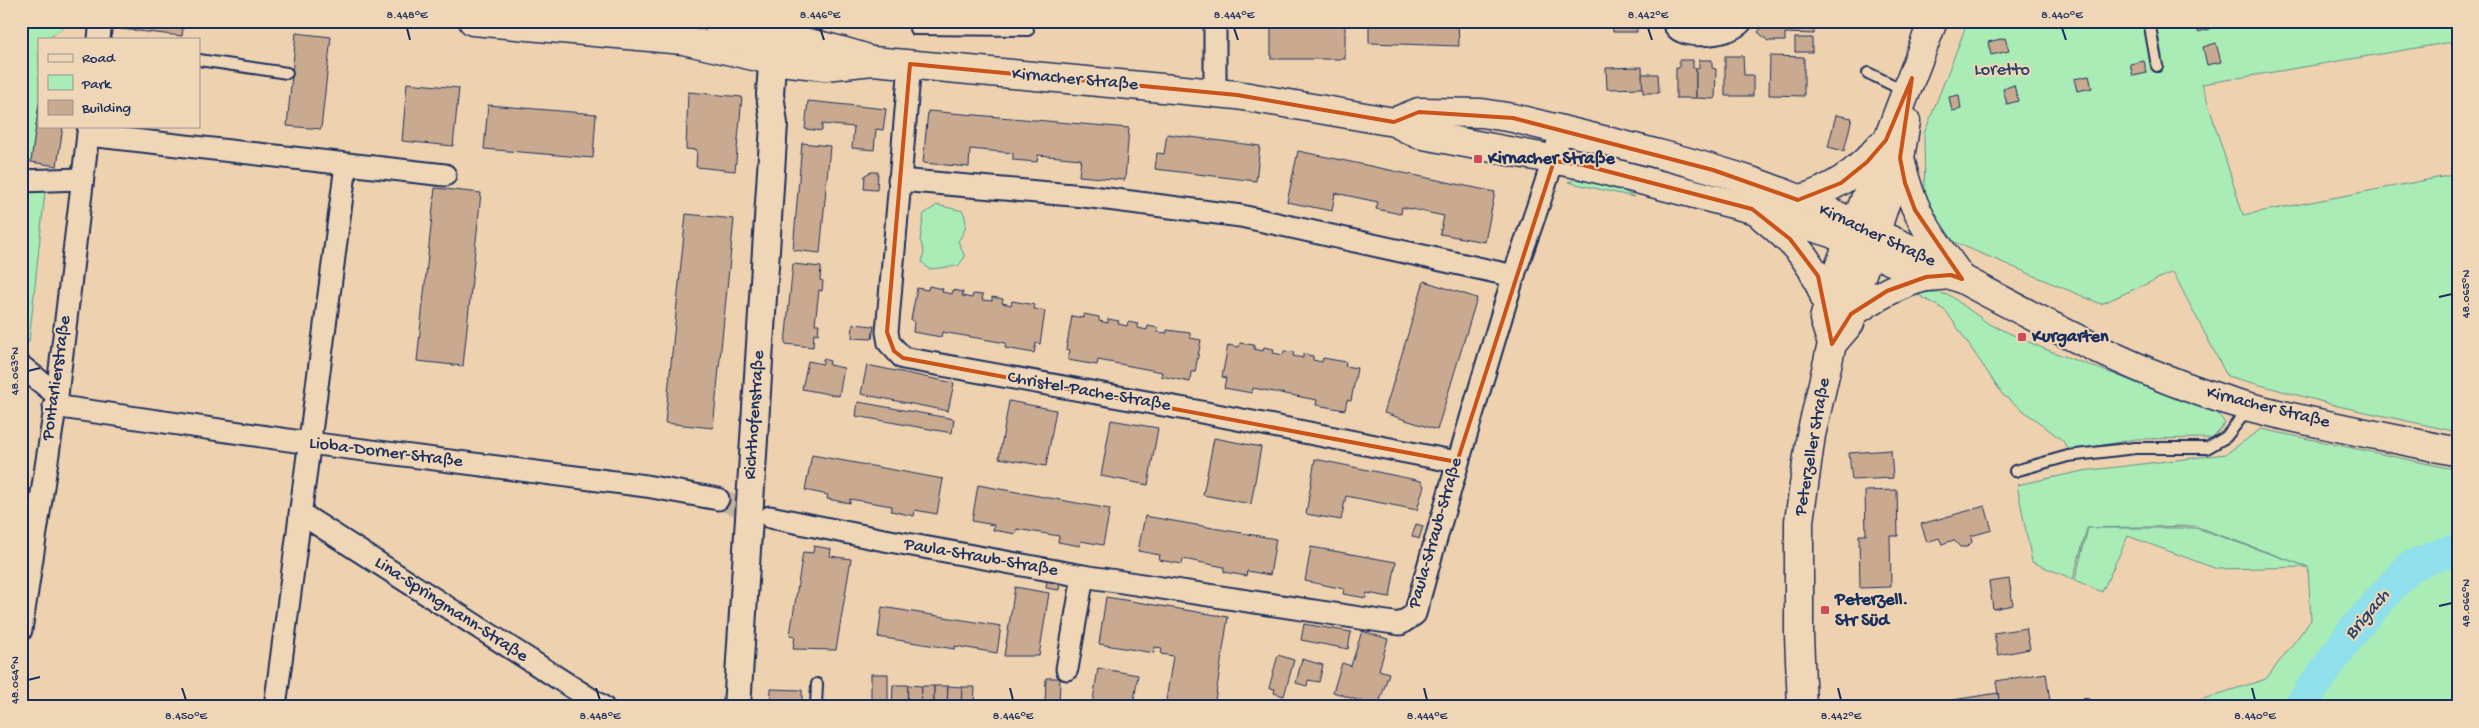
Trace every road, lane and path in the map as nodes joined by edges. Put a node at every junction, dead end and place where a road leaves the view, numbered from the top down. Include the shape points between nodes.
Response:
1 (101, 21) edge
2 (473, 21) edge
3 (1215, 21) edge
4 (1672, 21) edge
5 (1742, 21) edge
6 (1933, 21) edge
7 (2149, 21) edge
8 (915, 23) dead end
9 (1004, 26) edge
10 (1028, 30) dead end
11 (99, 38) edge
12 (782, 41) edge
13 (200, 60) edge
14 (910, 64) junction
15 (2157, 66) dead end
16 (287, 73) dead end
17 (1868, 73) dead end
18 (1909, 85) junction
19 (1215, 93) junction
20 (1478, 129) junction
21 (1561, 130) junction
22 (88, 131) edge
23 (1893, 149) junction
24 (1554, 161) junction
25 (346, 166) junction
26 (445, 175) dead end
27 (81, 178) junction
28 (899, 180) junction
29 (21, 181) edge
30 (1798, 200) junction
31 (1752, 209) junction
32 (1863, 238) junction
33 (1514, 276) junction
34 (1946, 277) junction
35 (1840, 311) junction
36 (21, 366) edge
37 (55, 400) junction
38 (2249, 407) junction
39 (309, 443) junction
40 (2458, 452) edge
41 (1457, 462) junction
42 (2015, 471) dead end
43 (718, 498) tunnel mouth
44 (300, 514) junction
45 (770, 517) tunnel mouth
46 (1083, 576) junction
47 (21, 630) edge
48 (1067, 669) dead end
49 (817, 684) dead end
50 (275, 707) edge
51 (603, 707) edge
52 (737, 707) edge
53 (816, 707) edge
54 (1802, 707) edge

1 - 11 street
2 - 12 main road, Kirnacher Straße via 684,40
3 - 19 street
4 - 5 street via 1684,33 1717,33 1731,30
6 - 18 main road
7 - 15 lane
8 - 9 lane via 915,29
9 - 10 lane
12 - 14 main road, Kirnacher Straße via 827,47 873,61
12 - 52 street, Richthofenstraße via 770,94 774,124
13 - 16 lane
14 - 19 main road, Kirnacher Straße
14 - 28 street, Christel-Pache-Straße
17 - 18 lane
18 - 23 main road
19 - 20 main road, Kirnacher Straße via 1394,122 1418,134
20 - 21 main road, Kirnacher Straße via 1513,118
20 - 24 main road, Kirnacher Straße
21 - 24 street, Paula-Straub-Straße
21 - 30 main road, Kirnacher Straße via 1713,170
22 - 25 street
22 - 27 street, Pontarlierstraße
23 - 30 main road via 1867,162 1840,183
23 - 32 main road, Peterzeller Straße
23 - 34 main road via 1915,210
24 - 31 main road, Kirnacher Straße via 1583,165
24 - 33 street, Paula-Straub-Straße
25 - 26 street
25 - 39 street
27 - 29 street
27 - 37 street, Pontarlierstraße
28 - 33 street via 1084,196 1241,216
28 - 41 street, Christel-Pache-Straße via 887,332 889,343 903,358
30 - 32 main road, Kirnacher Straße
31 - 32 main road, Kirnacher Straße via 1829,232
31 - 35 main road via 1790,239
32 - 34 main road, Kirnacher Straße via 1938,262
32 - 35 main road, Peterzeller Straße via 1838,270
33 - 41 street, Paula-Straub-Straße
34 - 35 main road via 1906,282
34 - 38 main road, Kirnacher Straße via 2133,365
35 - 54 main road, Peterzeller Straße via 1824,319 1832,344 1812,428 1799,522
36 - 37 street
37 - 39 street, Lioba-Dorner-Straße
37 - 47 street, Pontarlierstraße
38 - 40 main road, Kirnacher Straße
38 - 42 lane via 2226,437 2207,448 2126,449 2068,456
39 - 43 street, Lioba-Dorner-Straße
39 - 44 street
41 - 46 street, Paula-Straub-Straße via 1415,614 1400,624
44 - 50 street
44 - 51 street, Lina-Springmann-Straße
45 - 46 street, Paula-Straub-Straße
46 - 48 street, Paula-Straub-Straße
49 - 53 lane

